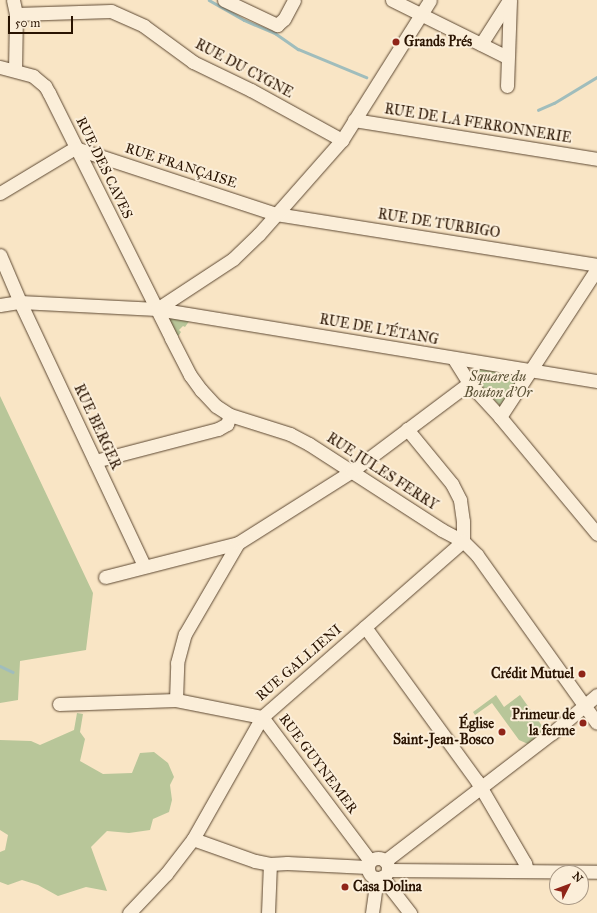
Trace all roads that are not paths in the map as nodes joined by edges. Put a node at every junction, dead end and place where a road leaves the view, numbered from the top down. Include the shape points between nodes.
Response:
1 (13, 0) edge
2 (224, 0) edge
3 (294, 0) edge
4 (392, 0) edge
5 (430, 0) edge
6 (509, 0) edge
7 (16, 14) junction
8 (421, 14) junction
9 (481, 44) junction
10 (507, 56) junction
11 (0, 67) edge
12 (15, 70) junction
13 (507, 86) dead end
14 (354, 120) junction
15 (342, 140) junction
16 (76, 148) junction
17 (597, 159) edge
18 (0, 193) edge
19 (276, 214) junction
20 (0, 255) edge
21 (597, 265) edge
22 (597, 269) edge
23 (20, 302) junction
24 (0, 305) edge
25 (157, 309) junction
26 (454, 359) junction
27 (529, 371) junction
28 (597, 381) edge
29 (469, 383) junction
30 (230, 415) junction
31 (500, 417) junction
32 (407, 429) junction
33 (95, 461) junction
34 (352, 471) junction
35 (597, 534) edge
36 (463, 541) junction
37 (238, 543) junction
38 (144, 566) junction
39 (105, 577) dead end
40 (365, 627) junction
41 (597, 695) edge
42 (176, 700) junction
43 (59, 704) dead end
44 (585, 706) junction
45 (262, 717) junction
46 (597, 723) edge
47 (481, 788) junction
48 (193, 839) junction
49 (270, 864) junction
50 (368, 864) junction
51 (527, 870) junction
52 (383, 872) junction
53 (597, 872) edge
54 (129, 913) edge
55 (268, 913) edge
56 (372, 913) edge
57 (410, 913) edge

1 - 7 street
2 - 3 street via 277,25 284,19
4 - 8 street
5 - 8 street
6 - 9 street
6 - 10 street
7 - 12 street
7 - 15 street, RUE DU CYGNE via 111,10 144,26 193,62
8 - 9 street
8 - 14 street
9 - 10 street
10 - 13 street
11 - 12 street, RUE DES CAVES
12 - 16 street, RUE DES CAVES via 33,76 45,86
14 - 15 street
14 - 17 street, RUE DE LA FERRONNERIE
15 - 19 street
16 - 18 street
16 - 19 street, RUE FRANÇAISE
16 - 25 street, RUE DES CAVES
19 - 21 street, RUE DE TURBIGO
19 - 25 street via 233,259
20 - 23 street, RUE BERGER
22 - 27 street
23 - 24 street, RUE DE L'ÉTANG
23 - 25 street, RUE DE L'ÉTANG
23 - 33 street, RUE BERGER
25 - 26 street, RUE DE L'ÉTANG
25 - 30 street, RUE JULES FERRY via 190,375 216,406
26 - 27 street, RUE DE L'ÉTANG
26 - 29 street
27 - 28 street, RUE DE L'ÉTANG
27 - 31 street
29 - 31 street
29 - 32 street
30 - 33 street via 227,424 218,430
30 - 34 street, RUE JULES FERRY via 290,434
31 - 35 street
32 - 34 street
32 - 36 street via 452,484 460,500
33 - 38 street, RUE BERGER
34 - 36 street, RUE JULES FERRY
34 - 37 street
36 - 40 street, RUE GALLIENI
36 - 44 street, RUE JULES FERRY via 477,555
37 - 38 street
37 - 42 street via 185,634 177,664
38 - 39 street
40 - 45 street, RUE GALLIENI
40 - 47 street
41 - 44 street
42 - 43 street, RUE GUYNEMER
42 - 45 street, RUE GUYNEMER
44 - 46 street, RUE JULES FERRY
44 - 47 street via 550,730
45 - 48 street, RUE GALLIENI
45 - 50 street, RUE GUYNEMER
47 - 51 street
47 - 52 street
48 - 49 street
48 - 54 street, RUE GALLIENI via 166,874
49 - 50 street
49 - 55 street
50 - 52 street, RUE GUYNEMER via 370,875
50 - 52 street via 378,858
51 - 52 street
51 - 53 street
52 - 56 street
52 - 57 street, RUE GUYNEMER

